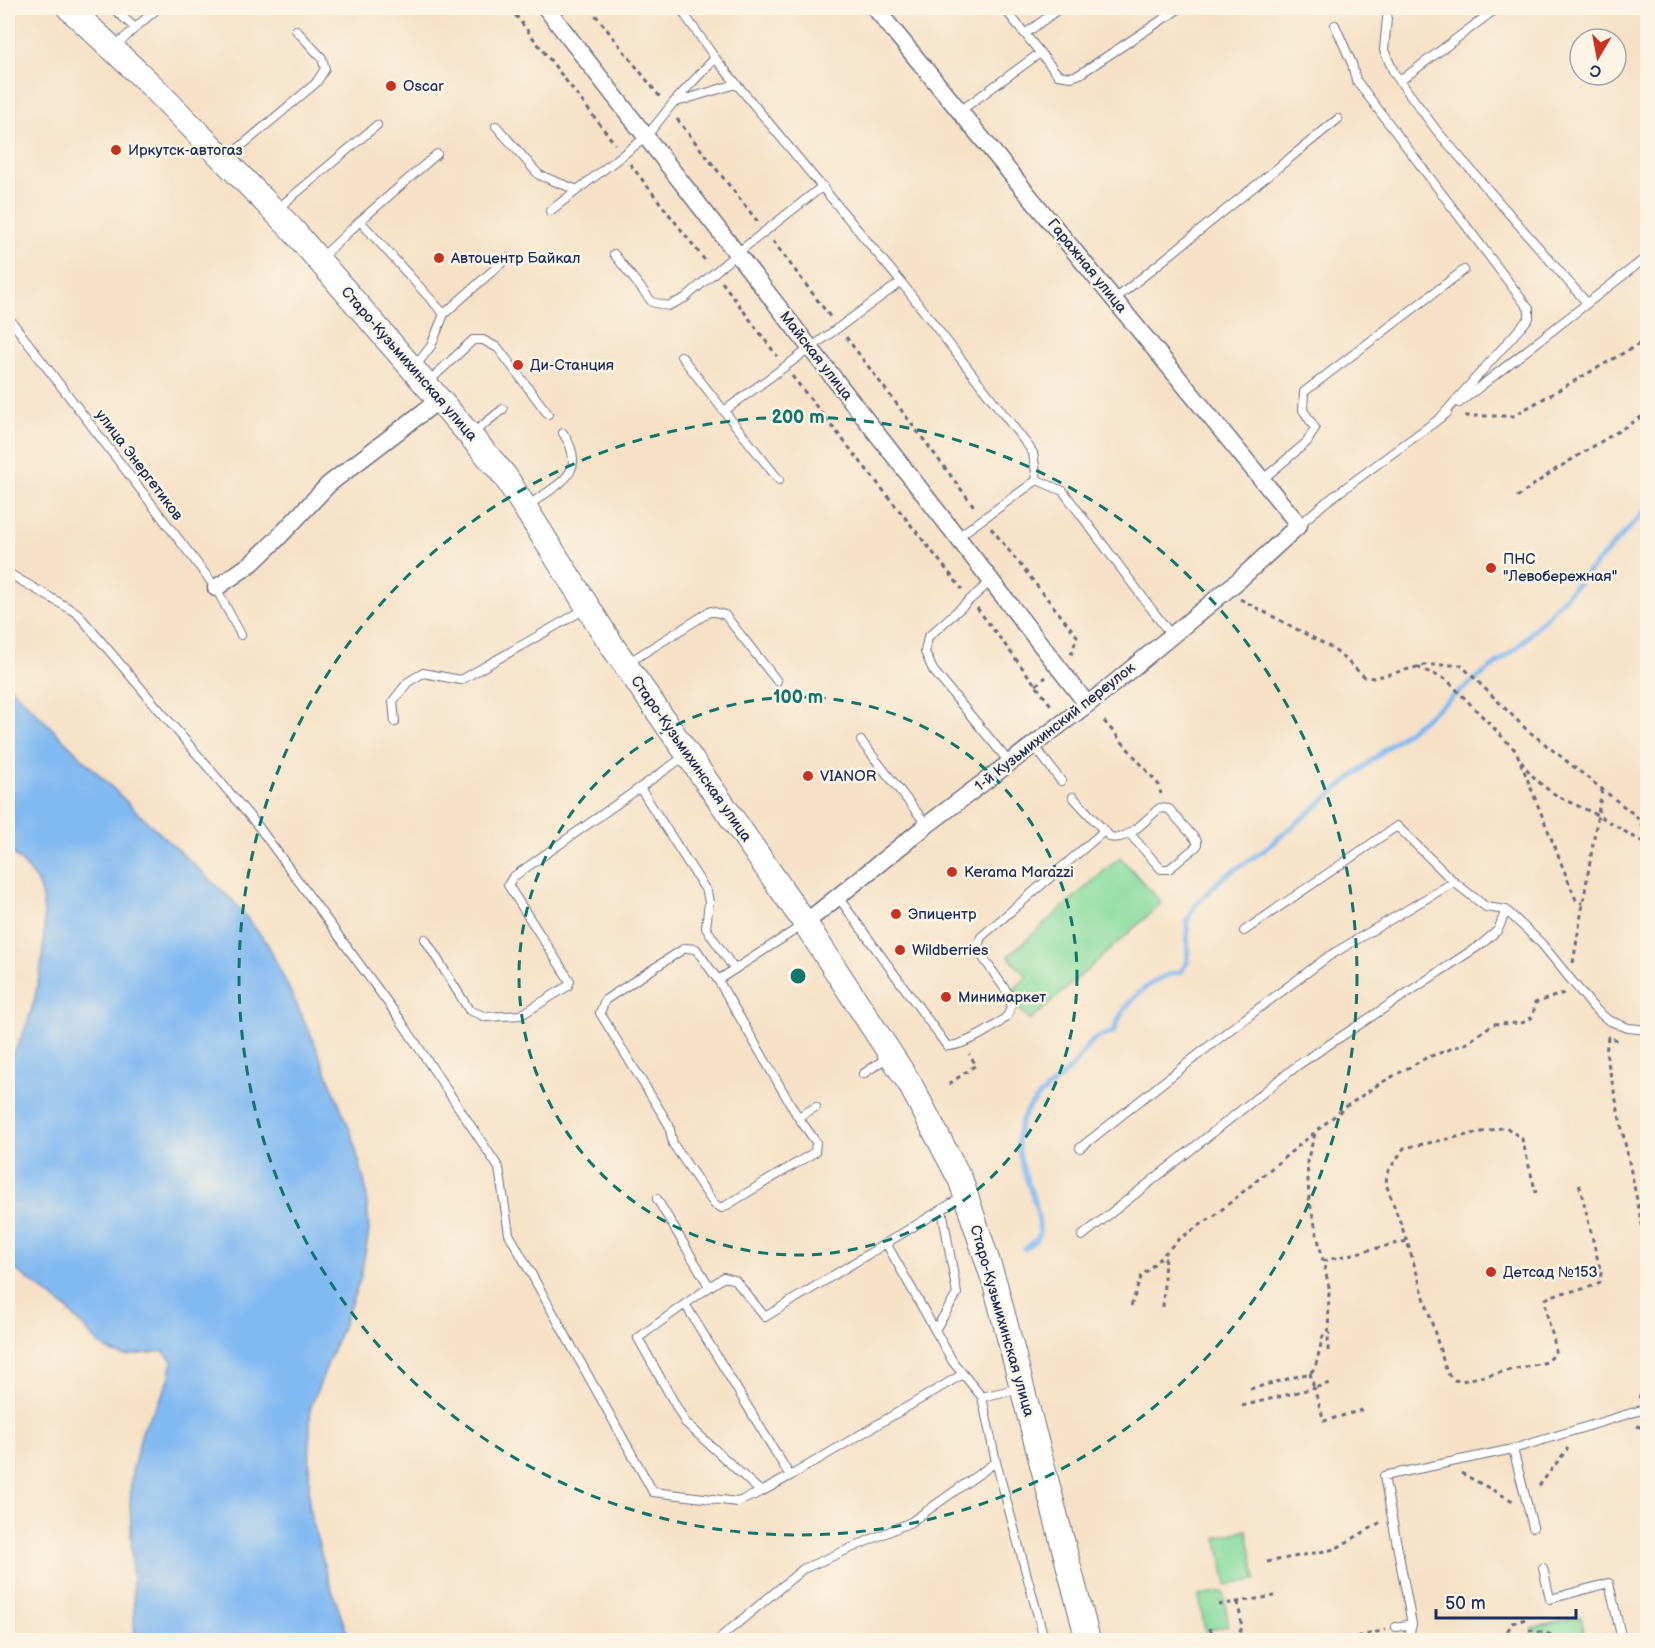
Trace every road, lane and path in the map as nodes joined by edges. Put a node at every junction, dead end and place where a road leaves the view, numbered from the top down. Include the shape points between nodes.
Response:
1 (69, 8) edge
2 (113, 8) edge
3 (158, 8) edge
4 (546, 8) edge
5 (680, 8) edge
6 (875, 8) edge
7 (1009, 8) edge
8 (1060, 8) edge
9 (1180, 8) edge
10 (1388, 8) edge
11 (1497, 8) edge
12 (1335, 25) dead end
13 (135, 28) junction
14 (296, 30) dead end
15 (1025, 34) junction
16 (113, 49) junction
17 (1040, 53) junction
18 (715, 58) junction
19 (1400, 81) junction
20 (736, 84) junction
21 (673, 103) junction
22 (960, 111) junction
23 (1338, 119) dead end
24 (377, 125) dead end
25 (496, 126) dead end
26 (646, 137) junction
27 (437, 154) dead end
28 (224, 160) junction
29 (823, 186) junction
30 (577, 190) junction
31 (275, 211) junction
32 (550, 211) dead end
33 (360, 221) junction
34 (614, 254) dead end
35 (736, 254) junction
36 (1647, 256) edge
37 (507, 258) dead end
38 (319, 260) junction
39 (1464, 270) dead end
40 (901, 282) junction
41 (1114, 300) junction
42 (1587, 303) junction
43 (444, 314) junction
44 (8, 317) edge
45 (1647, 339) edge
46 (809, 347) junction
47 (681, 356) dead end
48 (426, 384) junction
49 (503, 409) dead end
50 (724, 411) junction
51 (1647, 413) edge
52 (548, 414) dead end
53 (1442, 416) junction
54 (562, 433) dead end
55 (470, 435) junction
56 (779, 480) dead end
57 (1037, 480) junction
58 (1262, 480) junction
59 (1517, 497) dead end
60 (525, 508) junction
61 (1299, 525) junction
62 (958, 536) junction
63 (8, 573) edge
64 (992, 581) junction
65 (216, 588) junction
66 (1235, 597) dead end
67 (588, 608) junction
68 (241, 635) dead end
69 (1172, 635) junction
70 (626, 665) junction
71 (1417, 667) junction
72 (777, 681) dead end
73 (1087, 704) junction
74 (1104, 720) dead end
75 (395, 722) dead end
76 (861, 741) dead end
77 (1033, 744) junction
78 (688, 754) junction
79 (1518, 757) junction
80 (1009, 762) junction
81 (1061, 782) dead end
82 (640, 788) junction
83 (1602, 790) junction
84 (1073, 796) dead end
85 (1160, 808) junction
86 (1598, 816) junction
87 (927, 825) junction
88 (1104, 831) junction
89 (1130, 834) junction
90 (1647, 835) edge
91 (1647, 844) edge
92 (1454, 882) junction
93 (838, 897) junction
94 (1583, 904) junction
95 (1506, 910) junction
96 (806, 923) junction
97 (1245, 931) dead end
98 (424, 939) dead end
99 (1572, 968) dead end
100 (734, 969) junction
101 (718, 980) junction
102 (1577, 988) junction
103 (1647, 1030) edge
104 (1626, 1042) dead end
105 (891, 1055) junction
106 (976, 1065) dead end
107 (863, 1074) dead end
108 (949, 1084) dead end
109 (816, 1107) dead end
110 (798, 1117) junction
111 (1316, 1132) junction
112 (1080, 1148) dead end
113 (1578, 1183) dead end
114 (1536, 1193) dead end
115 (965, 1195) junction
116 (657, 1199) dead end
117 (942, 1209) junction
118 (1082, 1236) dead end
119 (1407, 1240) junction
120 (886, 1242) junction
121 (1647, 1252) edge
122 (1165, 1253) junction
123 (1323, 1260) junction
124 (709, 1286) junction
125 (685, 1304) junction
126 (1131, 1306) dead end
127 (1163, 1307) dead end
128 (935, 1330) junction
129 (1330, 1332) junction
130 (1328, 1354) dead end
131 (1310, 1373) junction
132 (963, 1374) junction
133 (1333, 1382) dead end
134 (1020, 1388) junction
135 (1314, 1388) junction
136 (1250, 1389) dead end
137 (982, 1397) junction
138 (1242, 1406) dead end
139 (1647, 1408) edge
140 (1362, 1410) dead end
141 (1578, 1430) junction
142 (1513, 1449) junction
143 (996, 1462) junction
144 (1442, 1463) junction
145 (790, 1476) junction
146 (1539, 1486) dead end
147 (761, 1492) junction
148 (1528, 1508) junction
149 (1390, 1516) junction
150 (1533, 1527) dead end
151 (1267, 1562) dead end
152 (1543, 1568) dead end
153 (1275, 1596) dead end
154 (1238, 1602) junction
155 (1218, 1605) dead end
156 (1526, 1619) dead end
157 (1412, 1624) junction
158 (1396, 1627) joint
159 (1210, 1628) dead end
160 (1529, 1630) dead end
161 (1042, 1631) dead end
162 (1554, 1635) dead end
163 (1350, 1639) edge
164 (723, 1641) edge
165 (1088, 1641) edge
166 (1214, 1641) edge
167 (1235, 1641) edge
168 (1408, 1641) edge
169 (1508, 1641) edge
170 (1622, 1641) edge

1 - 16 main road, Старо-Кузьмихинская улица
2 - 13 lane
3 - 13 lane
4 - 26 street, Майская улица
5 - 18 lane
6 - 22 street, Гаражная улица
7 - 15 lane via 1009,14
8 - 15 lane
9 - 17 lane via 1071,77 1058,75
10 - 19 lane via 1384,50
11 - 19 lane
12 - 53 lane via 1356,80 1529,309 1529,318
13 - 16 lane
14 - 28 lane via 322,58 325,69 316,83
15 - 17 lane
16 - 28 main road, Старо-Кузьмихинская улица
17 - 22 lane
18 - 20 lane
18 - 21 lane
19 - 42 lane via 1437,131
20 - 21 lane
20 - 29 lane
21 - 26 lane
22 - 41 street, Гаражная улица
23 - 41 lane
24 - 31 lane
25 - 30 lane via 539,175
26 - 30 lane
26 - 35 street, Майская улица
27 - 33 lane
28 - 31 main road, Старо-Кузьмихинская улица
29 - 35 lane
29 - 40 lane
30 - 32 lane
31 - 38 main road, Старо-Кузьмихинская улица
33 - 38 lane
33 - 43 lane
34 - 35 lane via 652,302 668,306 685,298
35 - 46 street, Майская улица
36 - 42 lane
37 - 43 lane
38 - 48 main road, Старо-Кузьмихинская улица
39 - 58 lane via 1304,392 1303,410 1315,428 1306,442
40 - 46 lane via 832,335
40 - 57 lane via 1034,453
41 - 58 street, Гаражная улица
42 - 53 lane
43 - 48 lane via 431,346
44 - 65 lane, улица Энергетиков
45 - 53 path via 1513,416
46 - 50 lane
46 - 62 street, Майская улица
47 - 50 lane
48 - 52 lane via 473,340 483,340 498,348 526,391
48 - 55 main road, Старо-Кузьмихинская улица
48 - 65 street via 275,541
49 - 55 lane
50 - 56 lane
51 - 59 path
53 - 61 lane
54 - 60 lane via 575,457 574,466
55 - 60 main road, Старо-Кузьмихинская улица via 505,476
57 - 62 lane
57 - 69 lane via 1063,491
58 - 61 street, Гаражная улица
60 - 67 main road, Старо-Кузьмихинская улица
61 - 69 street, 1-й Кузьмихинский переулок
62 - 64 street, Майская улица
63 - 147 lane via 77,613 258,826 399,1018 499,1168 509,1234 653,1492 738,1502
64 - 73 street, Майская улица
64 - 80 lane via 928,637 925,652 933,670
65 - 68 lane, улица Энергетиков
66 - 71 path via 1332,648 1365,677
67 - 70 main road, Старо-Кузьмихинская улица
67 - 75 lane via 461,680 423,674 408,682 393,701
69 - 73 street, 1-й Кузьмихинский переулок
70 - 72 lane via 711,611 725,615
70 - 78 main road, Старо-Кузьмихинская улица
71 - 79 path via 1450,684
71 - 83 path via 1461,665 1526,729
73 - 77 street, 1-й Кузьмихинский переулок
74 - 85 path via 1159,785
76 - 87 lane
77 - 80 street, 1-й Кузьмихинский переулок
77 - 81 lane
78 - 82 lane
78 - 96 main road, Старо-Кузьмихинская улица
79 - 86 path via 1534,779 1557,797
79 - 94 path via 1576,900
80 - 87 street, 1-й Кузьмихинский переулок
82 - 98 lane via 513,877 508,885 570,981 568,986 521,1015 486,1017 469,1010
82 - 100 lane via 707,892 706,928
83 - 86 path
83 - 90 path via 1636,816
84 - 88 lane
85 - 89 lane
85 - 89 lane via 1169,809 1197,841 1197,846 1169,869 1161,869
86 - 91 path
86 - 94 path
87 - 93 street, 1-й Кузьмихинский переулок
88 - 89 lane via 1117,839
88 - 93 lane via 981,937 977,949 1012,999 1011,1008 1006,1017 958,1047 947,1046
92 - 95 lane via 1486,907
92 - 97 lane via 1396,826
92 - 112 lane via 1329,956
93 - 96 street, 1-й Кузьмихинский переулок
94 - 99 path
95 - 102 lane
95 - 118 lane via 1498,930 1483,943 1299,1065
96 - 100 lane
96 - 105 main road, Старо-Кузьмихинская улица
100 - 101 lane
101 - 110 lane
101 - 110 lane via 696,949 685,948 605,1000 600,1013 669,1125 673,1144 714,1204 722,1208 815,1152 816,1142
102 - 103 lane via 1608,1020
102 - 111 path via 1535,1003 1533,1017 1522,1023 1493,1024 1467,1043 1426,1058 1379,1084
104 - 121 path via 1608,1037 1606,1053
105 - 107 lane
105 - 115 main road, Старо-Кузьмихинская улица via 915,1093
106 - 108 path
109 - 110 lane
111 - 122 path
111 - 123 path via 1307,1161 1309,1199
113 - 119 path via 1600,1282 1546,1299 1545,1311 1556,1345 1555,1354 1547,1362 1454,1380 1447,1373
114 - 119 path via 1522,1139 1506,1127 1404,1148 1386,1173 1386,1184
115 - 117 lane
115 - 134 main road, Старо-Кузьмихинская улица via 994,1284
116 - 124 lane
117 - 120 lane
117 - 128 lane via 957,1294
119 - 123 path
120 - 124 lane via 765,1317 735,1280 724,1277
120 - 128 lane
122 - 126 path via 1141,1277
122 - 127 path
123 - 129 path via 1329,1287
124 - 125 lane
125 - 145 lane
125 - 147 lane via 638,1338 685,1422
128 - 132 lane
129 - 130 path
129 - 131 path via 1323,1336 1315,1368
131 - 135 path
131 - 136 path
132 - 137 lane
132 - 145 lane
133 - 135 path
134 - 137 lane
134 - 165 main road, Старо-Кузьмихинская улица
135 - 138 path
135 - 140 path via 1324,1421
137 - 143 lane
139 - 141 lane
141 - 142 lane
141 - 146 path
142 - 144 lane
142 - 148 lane
143 - 161 lane
143 - 164 lane via 911,1522 803,1569 722,1636
144 - 148 path
144 - 149 lane via 1384,1476
145 - 147 lane
148 - 150 lane
149 - 151 path via 1335,1549
149 - 157 lane
152 - 170 lane via 1550,1599 1609,1583
153 - 154 path
154 - 155 path
154 - 167 path via 1242,1628
156 - 169 path via 1512,1623
157 - 158 lane
157 - 168 lane
158 - 163 path
159 - 166 path
160 - 162 path

